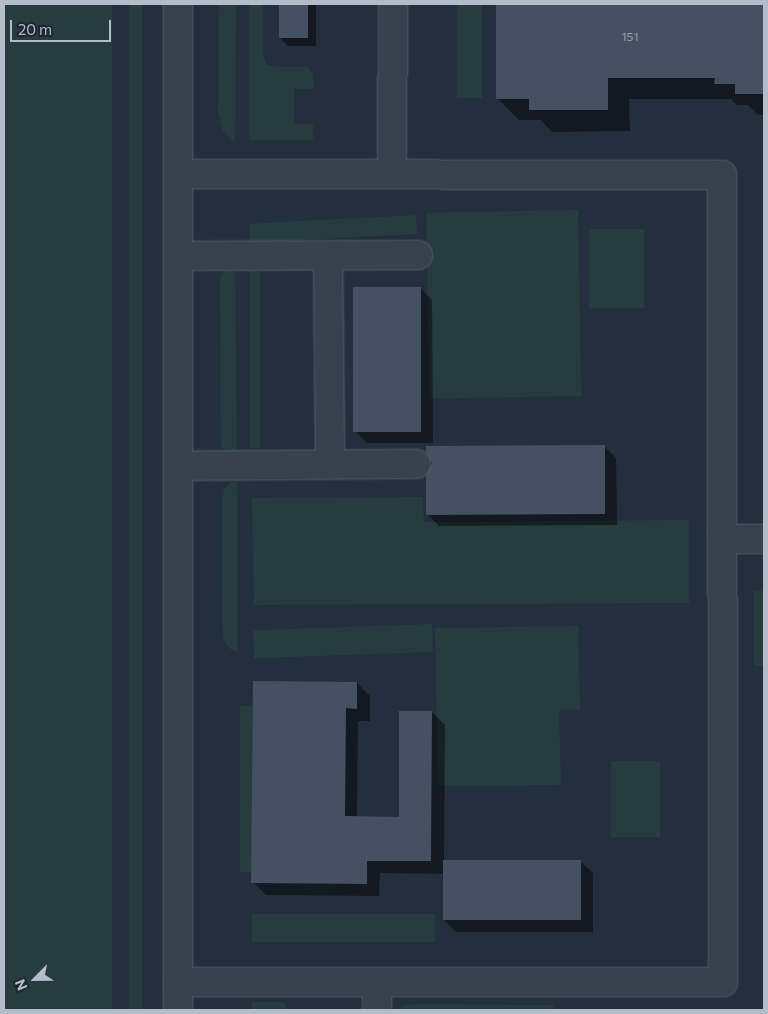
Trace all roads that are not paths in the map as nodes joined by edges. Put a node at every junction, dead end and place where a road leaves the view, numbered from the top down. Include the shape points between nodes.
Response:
1 (178, 4) edge
2 (394, 4) edge
3 (178, 174) junction
4 (392, 174) junction
5 (418, 255) dead end
6 (178, 256) junction
7 (328, 256) junction
8 (330, 464) junction
9 (416, 464) dead end
10 (179, 466) junction
11 (722, 539) junction
12 (764, 539) edge
13 (178, 982) junction
14 (377, 982) junction
15 (178, 1010) edge
16 (377, 1010) edge

1 - 3 street
2 - 4 street
3 - 4 street
3 - 6 street
4 - 11 street via 722,175
5 - 7 street
6 - 7 street
6 - 10 street
7 - 8 street
8 - 9 street
8 - 10 street
10 - 13 street
11 - 12 street
11 - 14 street via 723,982
13 - 14 street
13 - 15 street
14 - 16 street

